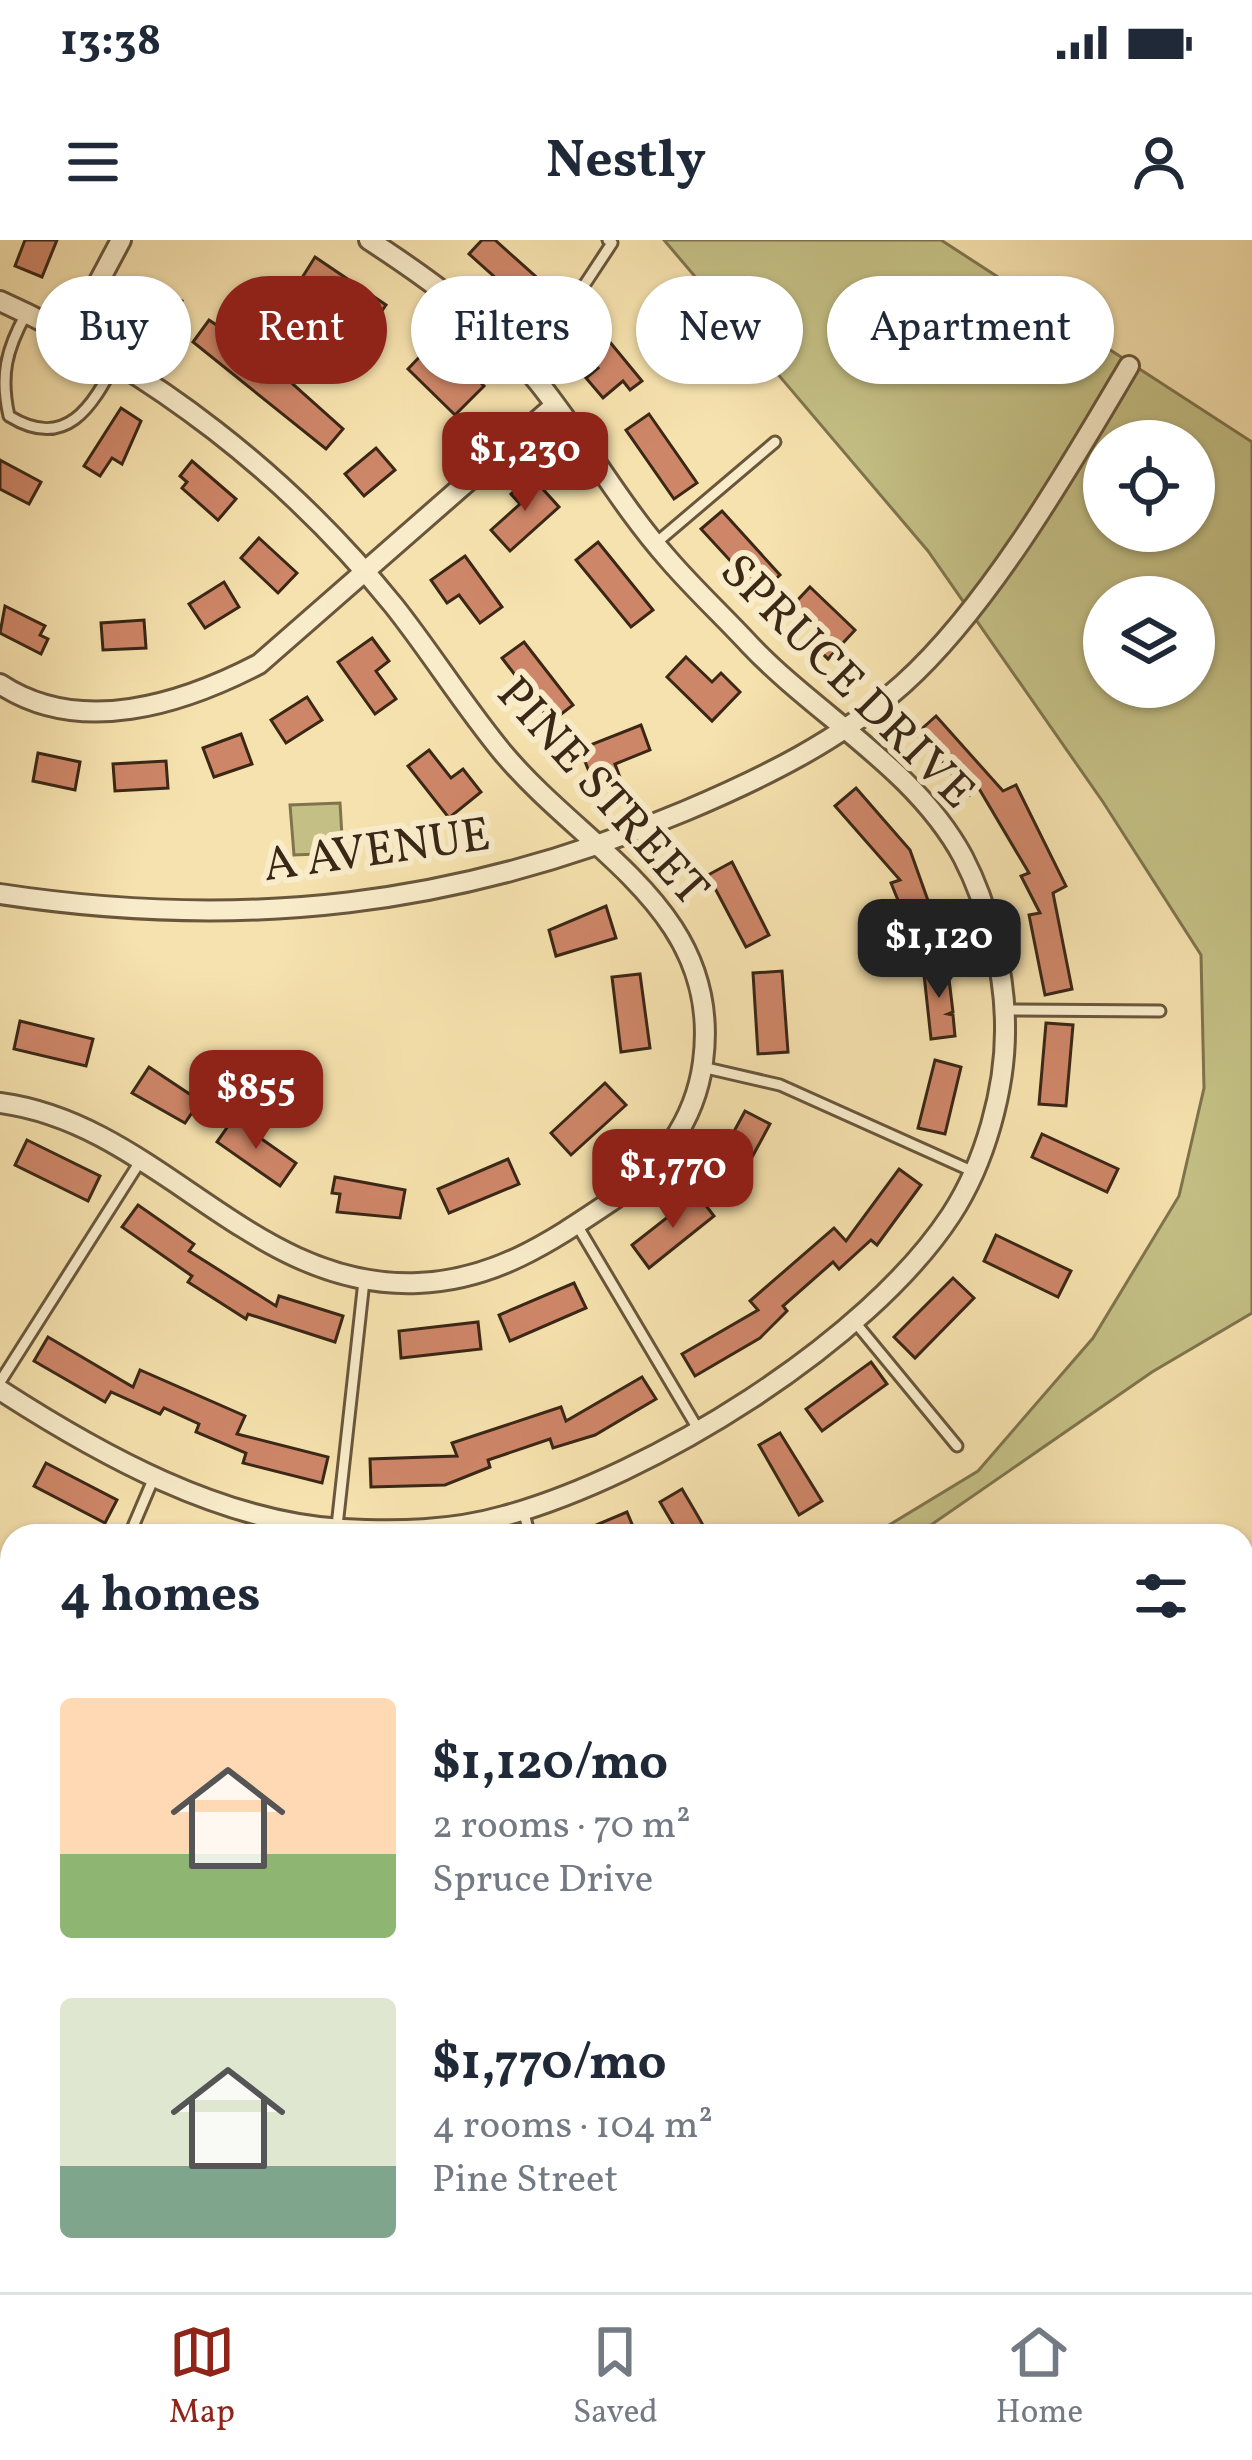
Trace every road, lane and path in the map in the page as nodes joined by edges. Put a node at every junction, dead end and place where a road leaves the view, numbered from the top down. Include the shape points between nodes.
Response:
1 (121, 240) edge
2 (369, 240) edge
3 (608, 240) edge
4 (102, 276) edge
5 (418, 276) edge
6 (590, 276) edge
7 (0, 301) edge
8 (27, 313) junction
9 (36, 317) edge
10 (1129, 366) dead end
11 (104, 384) edge
12 (150, 384) edge
13 (536, 384) edge
14 (554, 406) junction
15 (775, 442) dead end
16 (656, 543) junction
17 (365, 573) junction
18 (0, 684) edge
19 (844, 728) junction
20 (598, 847) junction
21 (0, 894) edge
22 (1003, 1010) junction
23 (1160, 1011) dead end
24 (702, 1067) junction
25 (0, 1103) edge
26 (141, 1160) junction
27 (974, 1172) junction
28 (577, 1225) junction
29 (364, 1281) junction
30 (854, 1321) junction
31 (0, 1386) edge
32 (698, 1429) junction
33 (957, 1446) dead end
34 (155, 1474) junction
35 (523, 1510) junction
36 (134, 1524) edge
37 (316, 1524) edge
38 (337, 1524) edge
39 (461, 1524) edge
40 (527, 1524) edge

1 - 4 street
2 - 5 street, SPRUCE DRIVE
3 - 6 lane
7 - 8 street, PINE STREET
8 - 9 street, PINE STREET
8 - 11 lane via 7,349 9,416 31,429 56,428 95,403
10 - 19 street, A AVENUE via 945,639
12 - 17 street, PINE STREET via 286,490
13 - 14 street, SPRUCE DRIVE
14 - 16 street, SPRUCE DRIVE
14 - 17 street
15 - 16 lane
16 - 19 street, SPRUCE DRIVE via 767,663
17 - 18 street via 259,664 173,704 80,711
17 - 20 street, PINE STREET via 542,800
19 - 20 street, A AVENUE via 793,762
19 - 22 street, SPRUCE DRIVE via 938,820 962,856 996,957
20 - 21 street, A AVENUE via 435,892 271,908 71,904
20 - 24 street, PINE STREET via 649,892 680,934 702,991
22 - 23 lane
22 - 27 street, SPRUCE DRIVE via 990,1126
24 - 27 lane via 780,1085
24 - 28 street, PINE STREET via 690,1113 666,1152 640,1182
25 - 26 street, PINE STREET via 73,1118
26 - 29 street, PINE STREET via 286,1255
26 - 31 lane
27 - 30 street, SPRUCE DRIVE via 903,1276
28 - 29 street, PINE STREET via 480,1276
28 - 32 lane
29 - 38 lane
30 - 32 street, SPRUCE DRIVE
30 - 33 lane
31 - 34 street, SPRUCE DRIVE
32 - 35 street, SPRUCE DRIVE
34 - 36 lane
34 - 37 street, SPRUCE DRIVE via 213,1499
35 - 39 street, SPRUCE DRIVE
35 - 40 lane

